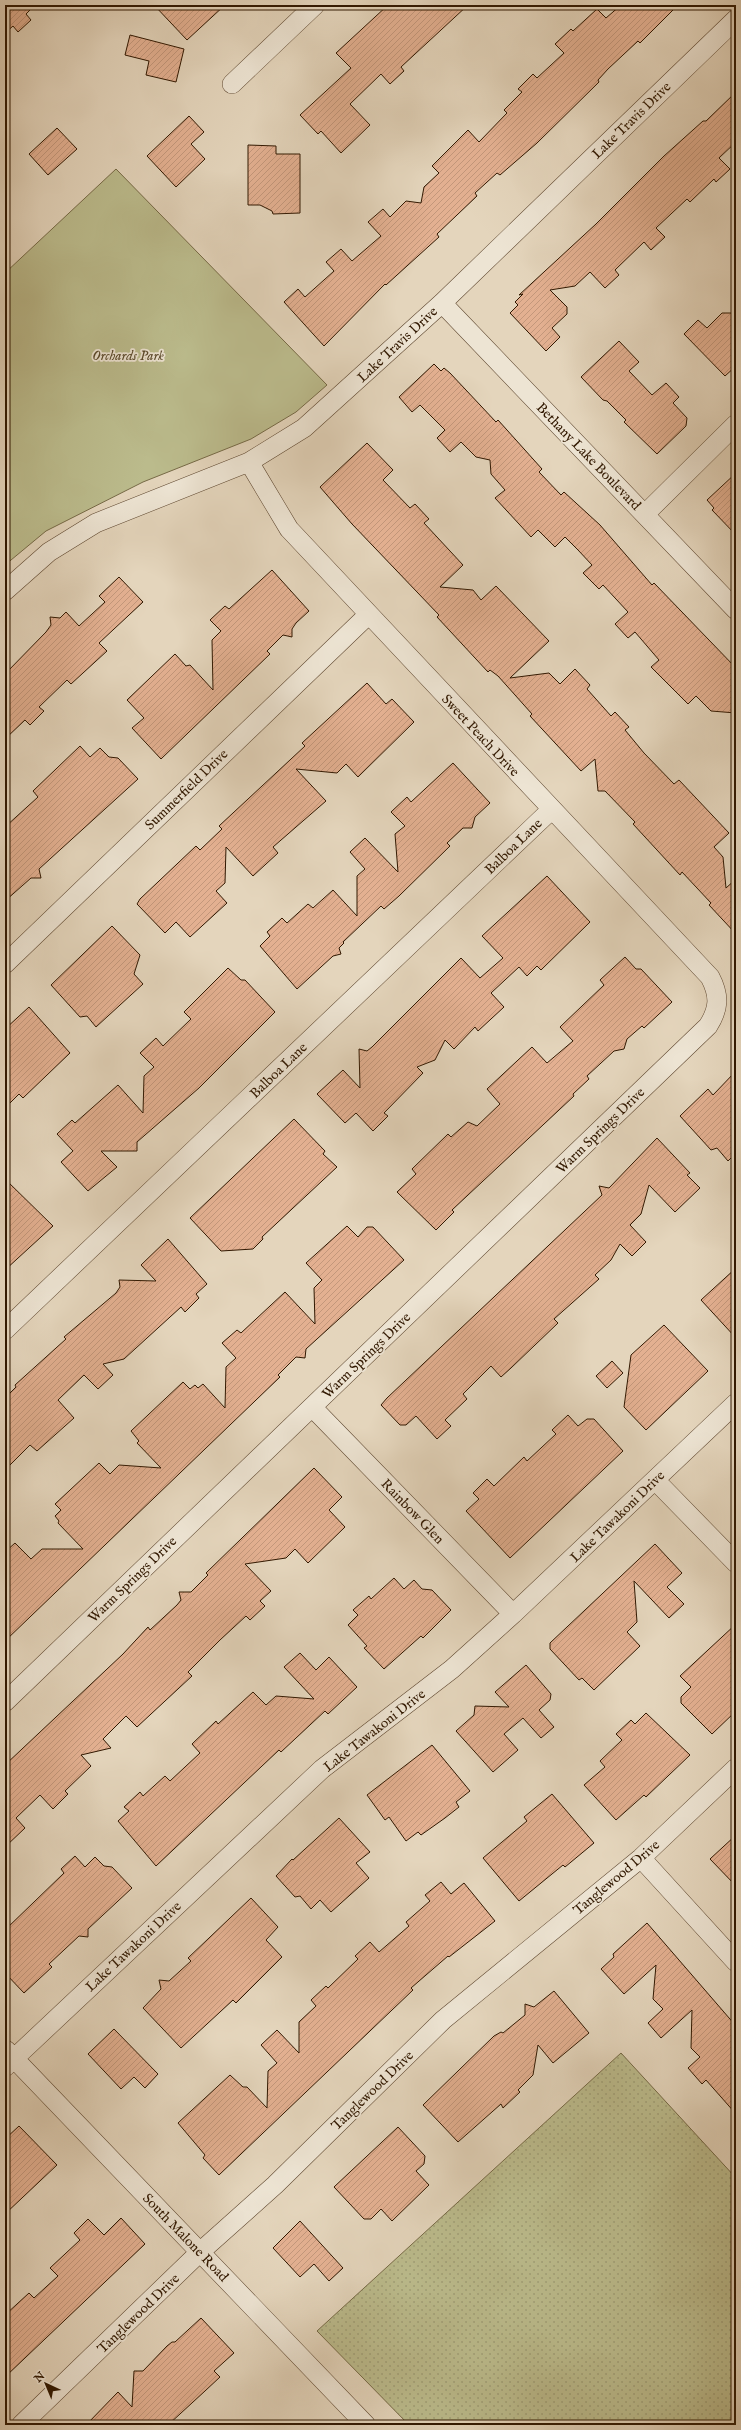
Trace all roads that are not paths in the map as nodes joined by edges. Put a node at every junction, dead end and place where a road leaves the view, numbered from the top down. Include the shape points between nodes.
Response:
1 (315, 5) edge
2 (736, 19) edge
3 (232, 84) dead end
4 (442, 303) junction
5 (736, 424) edge
6 (249, 462) junction
7 (645, 514) junction
8 (5, 591) edge
9 (736, 610) edge
10 (368, 614) junction
11 (551, 810) junction
12 (5, 964) edge
13 (718, 1002) joint
14 (5, 1330) edge
15 (736, 1403) edge
16 (312, 1407) junction
17 (655, 1480) junction
18 (736, 1563) edge
19 (513, 1614) junction
20 (5, 1702) edge
21 (736, 1768) edge
22 (641, 1858) junction
23 (736, 1962) edge
24 (8, 2058) edge
25 (200, 2252) junction
26 (21, 2425) edge
27 (366, 2425) edge

1 - 3 street
2 - 4 street, Lake Travis Drive
4 - 6 street, Lake Travis Drive via 304,428
4 - 7 street, Bethany Lake Boulevard
5 - 7 street
6 - 8 street, Lake Travis Drive via 96,522 49,552
6 - 10 street, Sweet Peach Drive via 289,530
7 - 9 street, Bethany Lake Boulevard
10 - 11 street, Sweet Peach Drive
10 - 12 street, Summerfield Drive
11 - 13 street, Sweet Peach Drive via 710,977 716,989
11 - 14 street, Balboa Lane
13 - 16 street, Warm Springs Drive via 715,1015 708,1026
15 - 17 street, Lake Tawakoni Drive
16 - 19 street, Rainbow Glen
16 - 20 street, Warm Springs Drive
17 - 18 street
17 - 19 street, Lake Tawakoni Drive
19 - 24 street, Lake Tawakoni Drive via 452,1669 322,1769
21 - 22 street, Tanglewood Drive
22 - 23 street
22 - 25 street, Tanglewood Drive via 444,2020 275,2184
24 - 25 street, South Malone Road
25 - 26 street, Tanglewood Drive
25 - 27 street, South Malone Road

